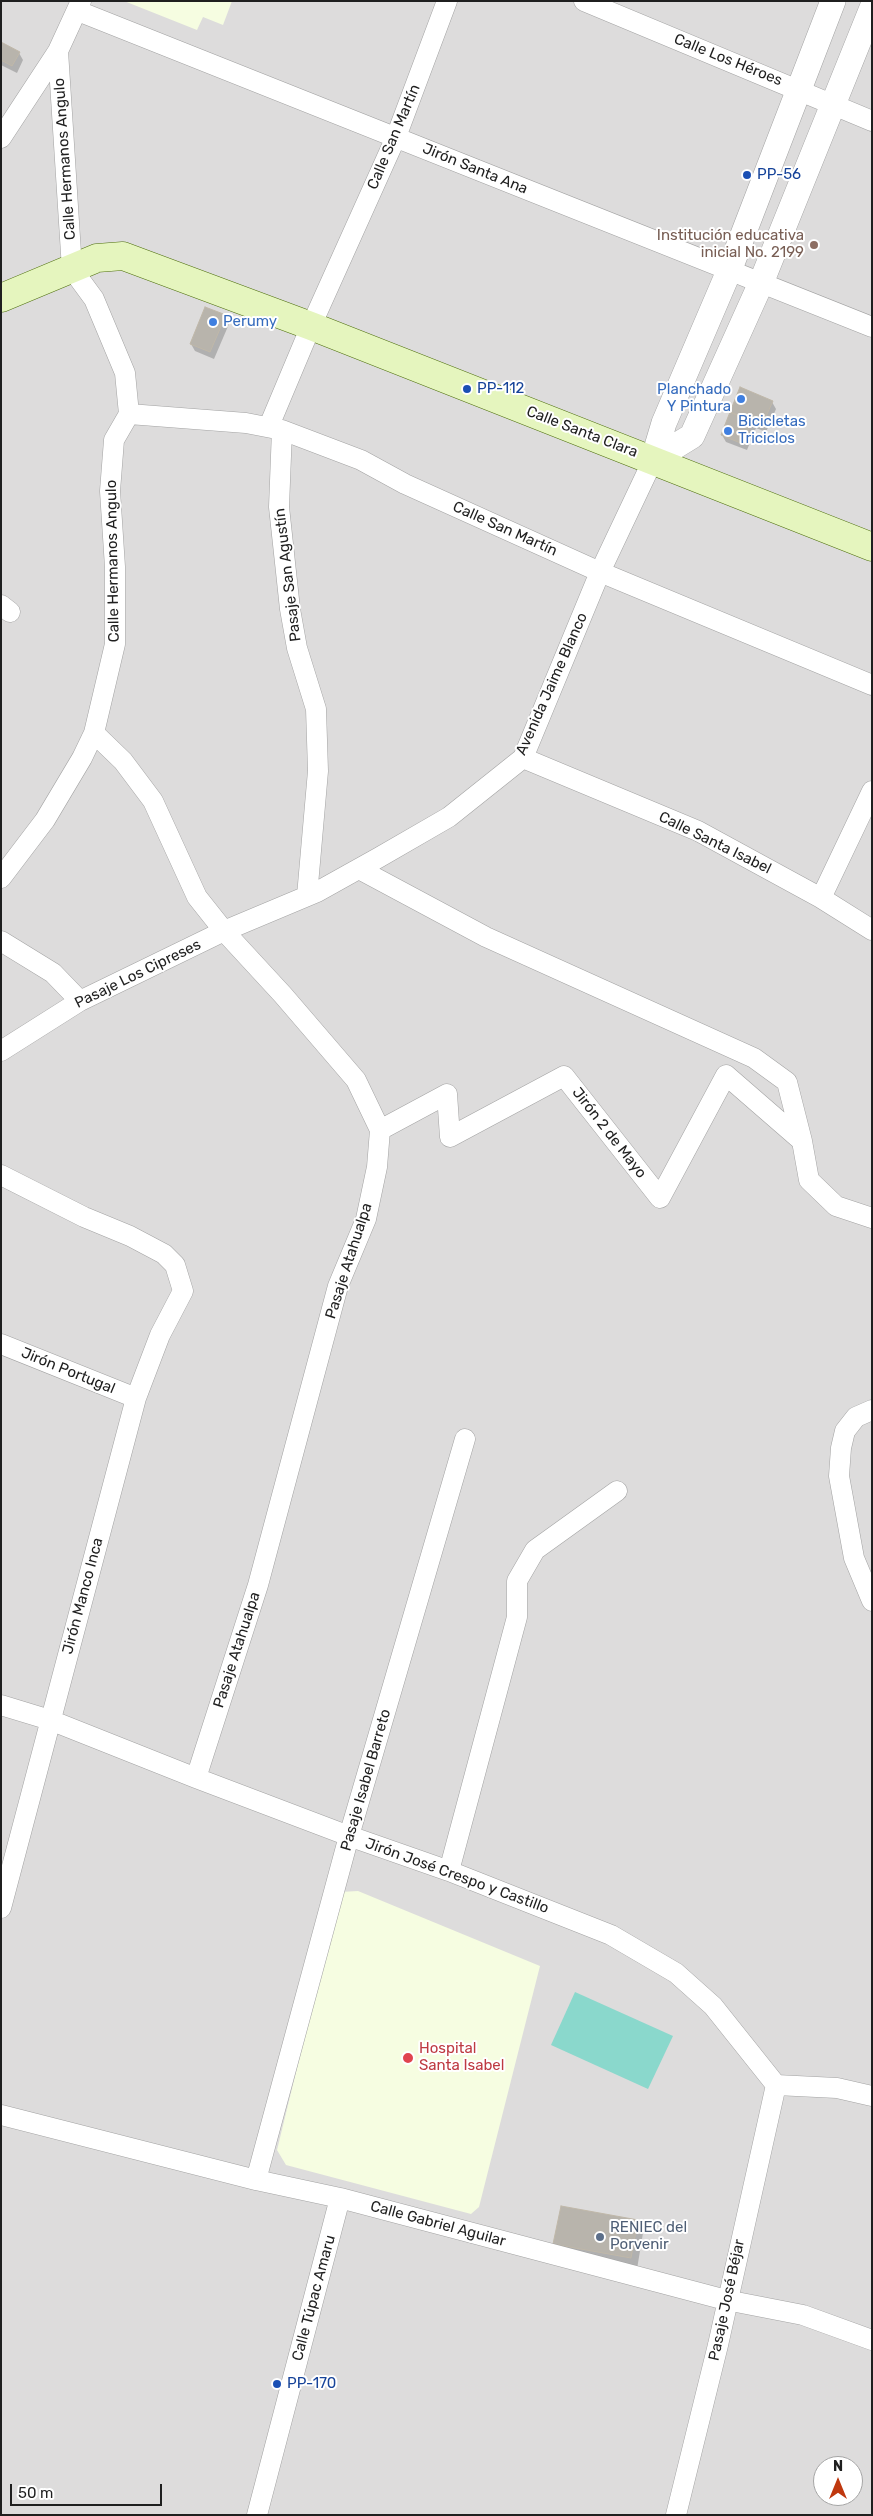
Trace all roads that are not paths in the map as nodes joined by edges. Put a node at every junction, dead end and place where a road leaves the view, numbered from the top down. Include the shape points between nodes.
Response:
1 (447, 1) edge
2 (584, 1) edge
3 (833, 1) edge
4 (79, 6) edge
5 (872, 8) edge
6 (58, 52) junction
7 (798, 89) junction
8 (834, 105) junction
9 (872, 121) edge
10 (396, 137) junction
11 (1, 138) edge
12 (72, 269) junction
13 (729, 271) junction
14 (761, 283) junction
15 (1, 298) edge
16 (311, 326) junction
17 (872, 328) edge
18 (128, 414) junction
19 (276, 428) junction
20 (653, 460) junction
21 (872, 547) edge
22 (600, 572) junction
23 (872, 685) edge
24 (94, 733) junction
25 (523, 758) junction
26 (872, 790) edge
27 (359, 869) junction
28 (1, 878) edge
29 (307, 896) junction
30 (821, 898) junction
31 (872, 930) edge
32 (224, 931) junction
33 (1, 941) edge
34 (80, 1001) junction
35 (1, 1051) edge
36 (380, 1130) junction
37 (802, 1141) junction
38 (1, 1175) edge
39 (872, 1218) edge
40 (1, 1344) edge
41 (136, 1398) junction
42 (872, 1410) edge
43 (465, 1439) dead end
44 (617, 1490) dead end
45 (872, 1601) edge
46 (1, 1705) edge
47 (50, 1720) junction
48 (196, 1778) junction
49 (349, 1836) junction
50 (449, 1871) junction
51 (1, 1908) edge
52 (776, 2085) junction
53 (872, 2096) edge
54 (1, 2115) edge
55 (256, 2180) junction
56 (340, 2198) junction
57 (726, 2300) junction
58 (872, 2340) edge
59 (257, 2515) edge
60 (676, 2515) edge

1 - 10 street, Calle San Martín
2 - 7 street, Calle Los Héroes
3 - 7 street, Avenida Jaime Blanco
4 - 6 street
4 - 10 street, Jirón Santa Ana
5 - 8 street
6 - 11 street
6 - 12 street, Calle Hermanos Angulo
7 - 8 street, Calle Los Héroes
7 - 13 street, Avenida Jaime Blanco
8 - 9 street, Calle Los Héroes
8 - 14 street
10 - 13 street, Jirón Santa Ana
10 - 16 street, Calle San Martín
12 - 15 main road
12 - 16 main road, Calle Santa Clara via 97,258 123,256
12 - 18 street via 94,299 126,373
13 - 14 street, Jirón Santa Ana
13 - 20 street, Avenida Jaime Blanco via 664,423
14 - 17 street, Jirón Santa Ana
14 - 20 street via 692,436
16 - 19 street, Pasaje San Agustín
16 - 20 main road, Calle Santa Clara
18 - 19 street, Calle San Martín
18 - 24 street, Calle Hermanos Angulo via 114,440 110,491 115,567 115,644
19 - 22 street, Calle San Martín via 361,460 405,484
19 - 29 street, Pasaje San Agustín via 279,507 290,609 297,648 316,708 318,771
20 - 21 main road, Calle Santa Clara
20 - 22 street, Avenida Jaime Blanco
22 - 23 street, Calle San Martín
22 - 25 street, Avenida Jaime Blanco
24 - 28 street, Calle Hermanos Angulo via 45,820
24 - 32 street via 123,761 154,801 197,897
25 - 27 street, Avenida Jaime Blanco via 449,817
25 - 30 street, Calle Santa Isabel via 698,831
26 - 30 street
27 - 29 street, Avenida Jaime Blanco
27 - 37 street via 486,938 754,1058 787,1082
29 - 32 street, Avenida Jaime Blanco
30 - 31 street, Calle Santa Isabel
32 - 34 street, Pasaje Los Cipreses
32 - 36 street via 356,1080
33 - 34 street via 53,973
34 - 35 street, Pasaje Los Cipreses
36 - 37 street, Jirón 2 de Mayo via 447,1094 450,1137 564,1076 660,1198 726,1075
36 - 48 street, Pasaje Atahualpa via 377,1167 366,1219 338,1286 258,1585
37 - 39 street via 809,1180 836,1206
38 - 41 street, Jirón Manco Inca via 130,1236 164,1254 175,1265 183,1291 160,1335
40 - 41 street, Jirón Portugal
41 - 47 street, Jirón Manco Inca
42 - 45 street via 856,1417 846,1431 839,1476 854,1558
43 - 49 street, Pasaje Isabel Barreto
44 - 50 street via 535,1550 517,1581 517,1617
46 - 47 street, Jirón José Crespo y Castillo
47 - 48 street, Jirón José Crespo y Castillo
47 - 51 street, Jirón Manco Inca
48 - 49 street, Jirón José Crespo y Castillo
49 - 50 street, Jirón José Crespo y Castillo
49 - 55 street, Pasaje Isabel Barreto
50 - 52 street, Jirón José Crespo y Castillo via 611,1935 676,1973 714,2006
52 - 53 street via 837,2088
52 - 57 street, Pasaje José Béjar
54 - 55 street, Calle Gabriel Aguilar
55 - 56 street, Calle Gabriel Aguilar
56 - 57 street, Calle Gabriel Aguilar
56 - 59 street, Calle Túpac Amaru
57 - 58 street, Calle Gabriel Aguilar via 803,2315
57 - 60 street, Pasaje José Béjar

